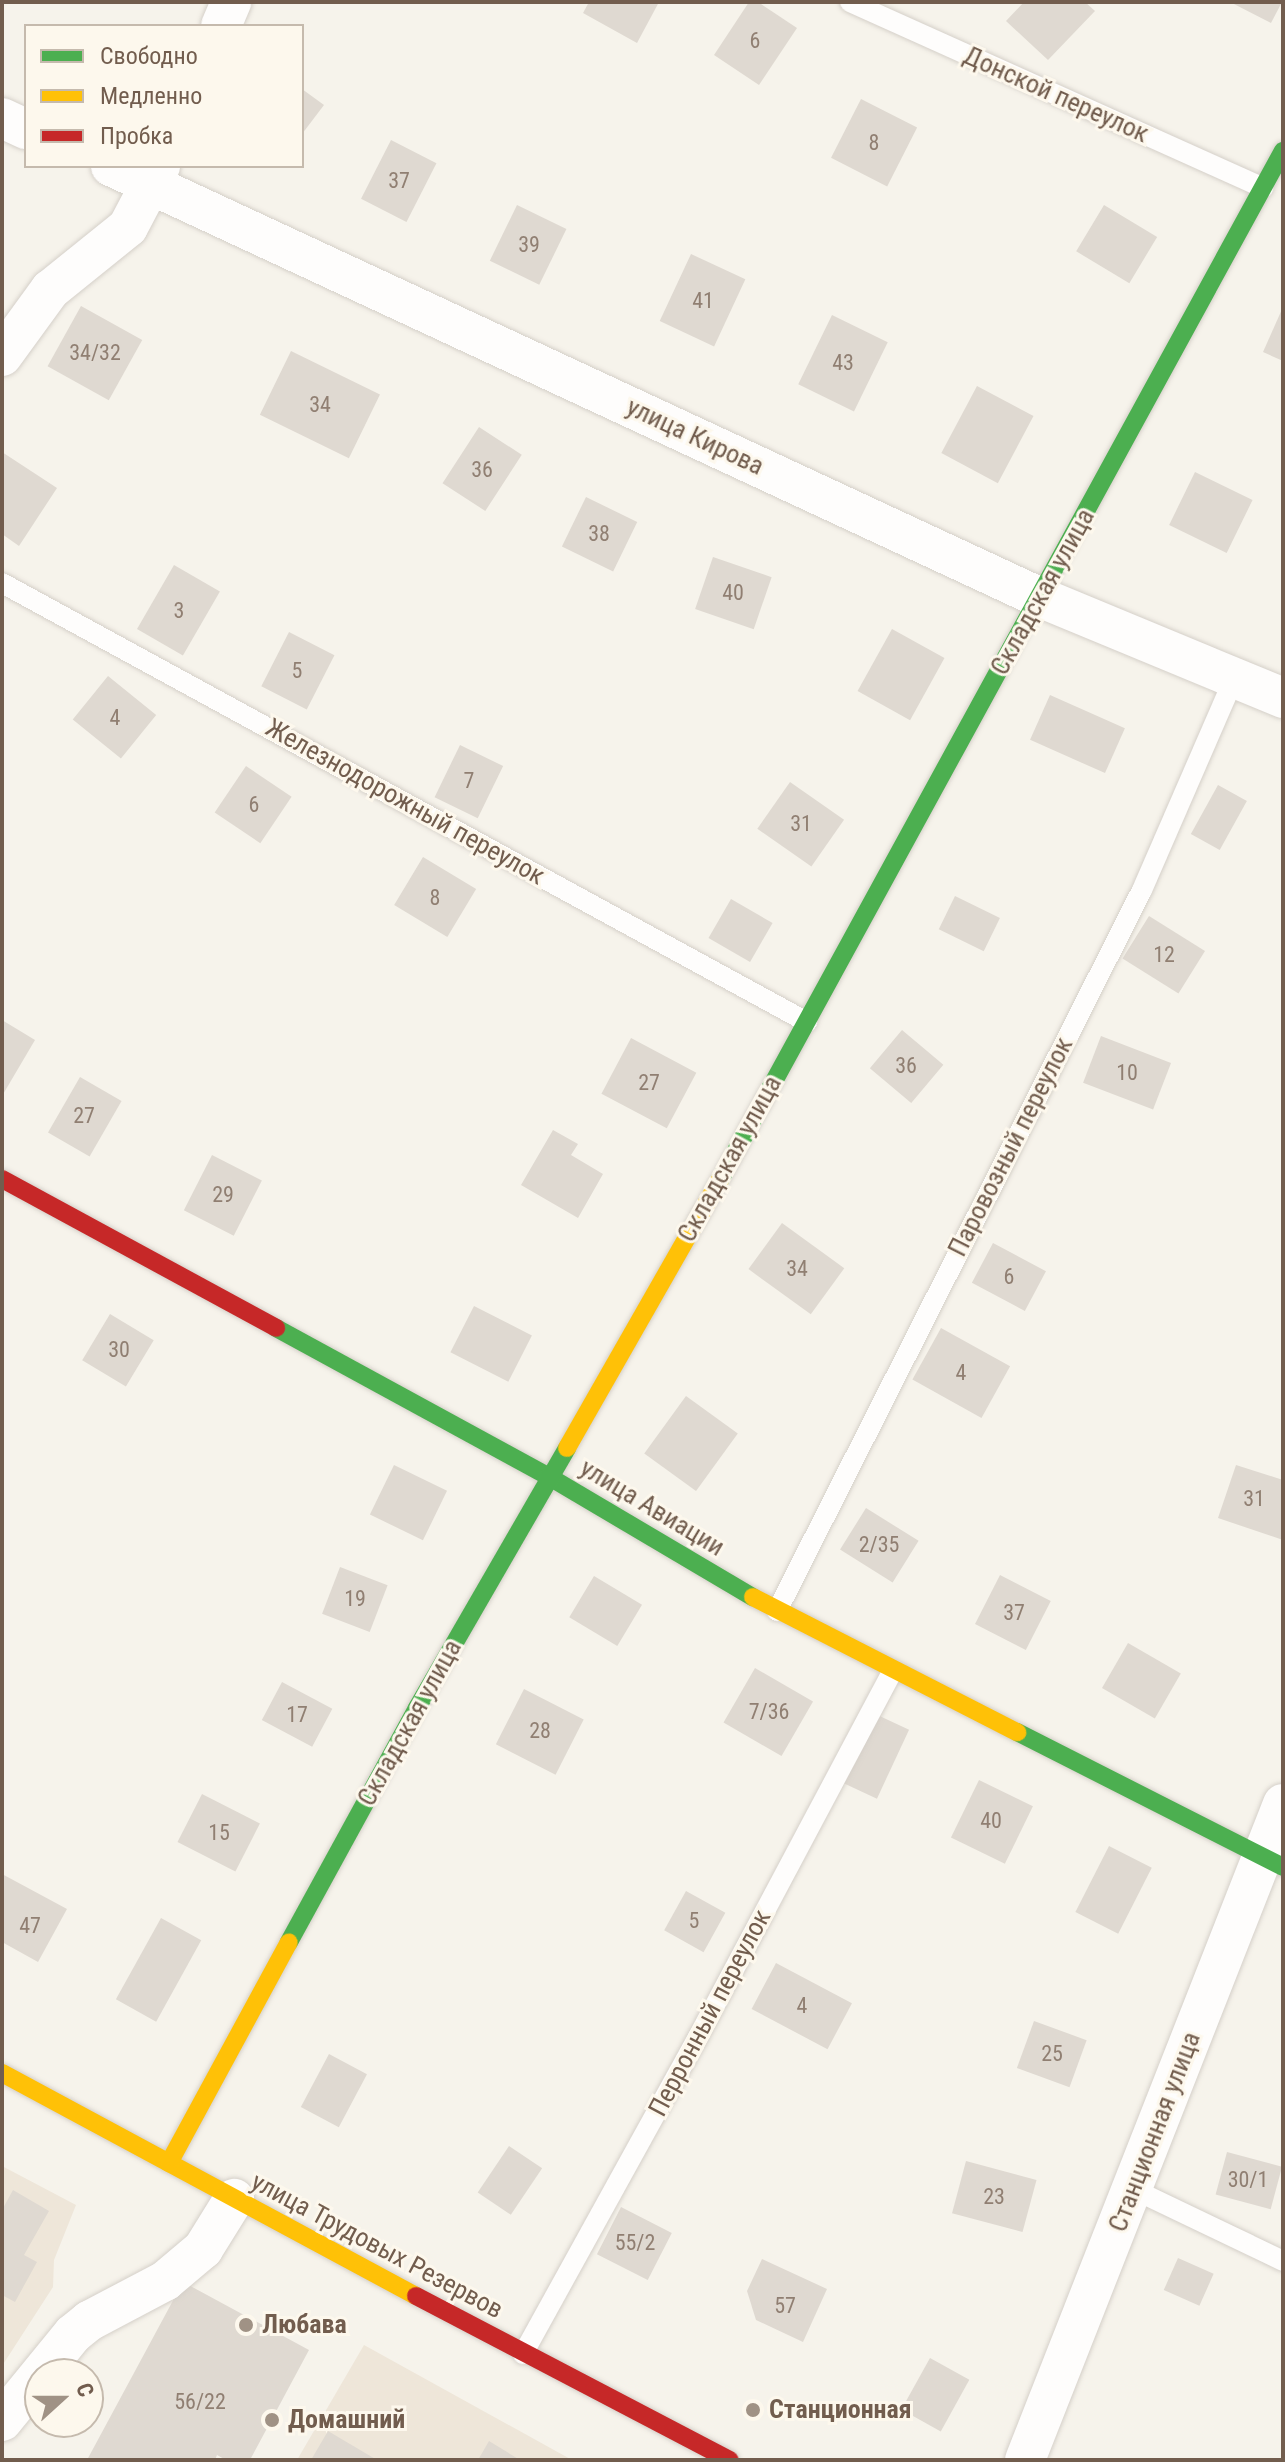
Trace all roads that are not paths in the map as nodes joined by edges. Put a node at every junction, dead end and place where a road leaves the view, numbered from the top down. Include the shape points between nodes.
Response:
1 (231, 2) edge
2 (850, 2) edge
3 (222, 24) edge
4 (2, 118) edge
5 (24, 128) edge
6 (1283, 151) edge
7 (121, 168) edge
8 (156, 175) edge
9 (1263, 188) junction
10 (2, 356) edge
11 (2, 583) edge
12 (1039, 597) junction
13 (1234, 678) junction
14 (1283, 698) edge
15 (807, 1022) junction
16 (2, 1179) edge
17 (548, 1476) junction
18 (777, 1611) junction
19 (893, 1671) junction
20 (1283, 1804) edge
21 (1272, 1862) edge
22 (2, 2073) edge
23 (169, 2163) junction
24 (1133, 2189) junction
25 (234, 2199) junction
26 (1283, 2261) edge
27 (523, 2354) junction
28 (2, 2421) edge
29 (730, 2460) edge
30 (1025, 2460) edge

1 - 3 street
2 - 9 lane, Донской переулок
4 - 5 street
6 - 9 street, Складская улица
7 - 8 street, улица Кирова
8 - 10 street via 128,227 50,290
8 - 12 street, улица Кирова
9 - 12 street, Складская улица
11 - 15 lane, Железнодорожный переулок
12 - 13 street, улица Кирова
12 - 15 street, Складская улица
13 - 14 street, улица Кирова
13 - 18 lane, Паровозный переулок via 1142,890
15 - 17 street, Складская улица
16 - 17 street, улица Авиации
17 - 18 street, улица Авиации
17 - 23 street, Складская улица
18 - 19 street, улица Авиации
19 - 21 street, улица Авиации
19 - 27 lane, Перронный переулок
20 - 21 street, Станционная улица
21 - 24 street, Станционная улица
22 - 23 street, улица Трудовых Резервов
23 - 25 street, улица Трудовых Резервов
24 - 26 lane
24 - 30 street, Станционная улица
25 - 27 street, улица Трудовых Резервов
25 - 28 street via 203,2249 165,2281 73,2334
27 - 29 street, улица Трудовых Резервов

